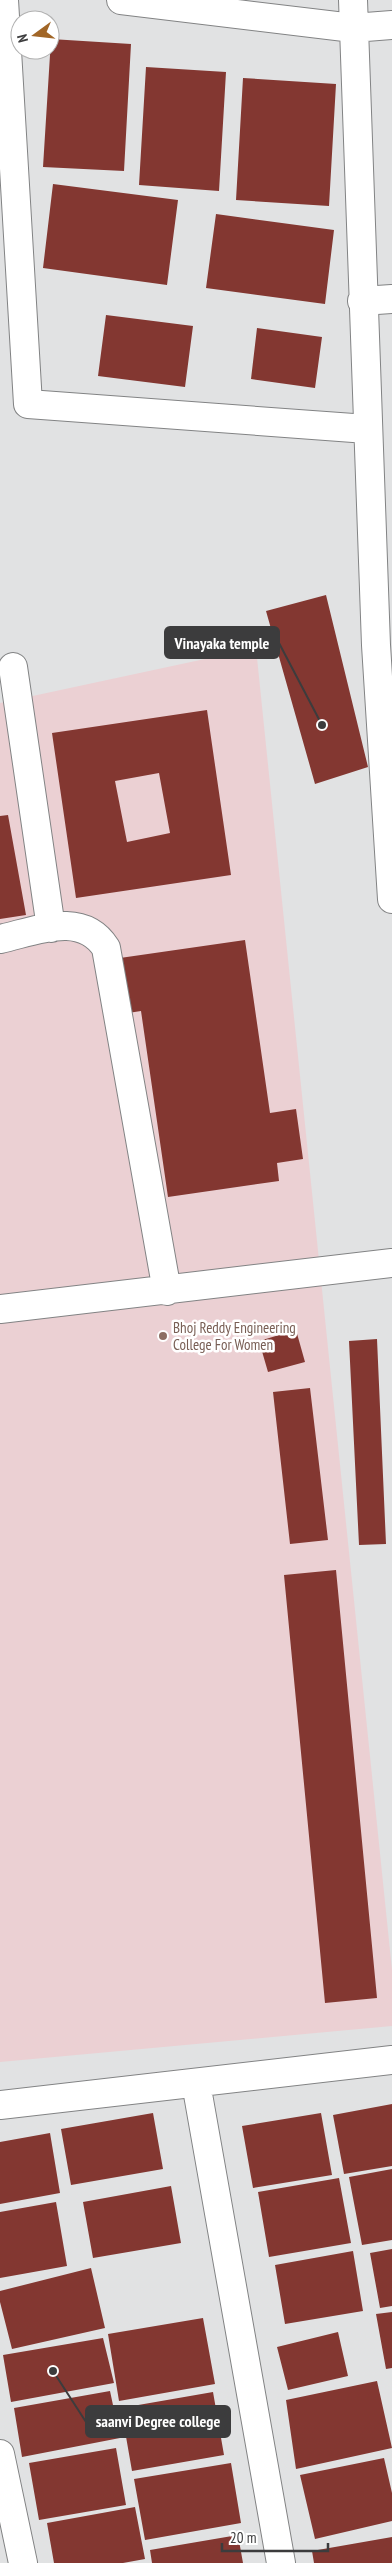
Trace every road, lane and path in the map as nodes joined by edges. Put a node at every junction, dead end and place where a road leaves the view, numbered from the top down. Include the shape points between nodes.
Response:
1 (4, 0) edge
2 (121, 0) edge
3 (352, 0) edge
4 (392, 25) edge
5 (353, 28) junction
6 (392, 299) edge
7 (362, 301) junction
8 (367, 429) junction
9 (384, 644) edge
10 (13, 667) dead end
11 (392, 899) edge
12 (51, 928) junction
13 (0, 939) edge
14 (392, 1263) edge
15 (167, 1291) junction
16 (0, 1309) edge
17 (392, 2060) edge
18 (196, 2082) junction
19 (0, 2105) edge
20 (0, 2454) edge
21 (23, 2563) edge
22 (280, 2563) edge

1 - 8 street via 28,404
2 - 5 street
3 - 5 street
4 - 5 street
5 - 7 street
6 - 7 street
7 - 8 street
8 - 9 street
9 - 11 street
10 - 12 street
12 - 13 street
12 - 15 street via 66,925 88,929 99,936 106,948
14 - 15 street
15 - 16 street
17 - 18 street
18 - 19 street
18 - 22 street
20 - 21 street

